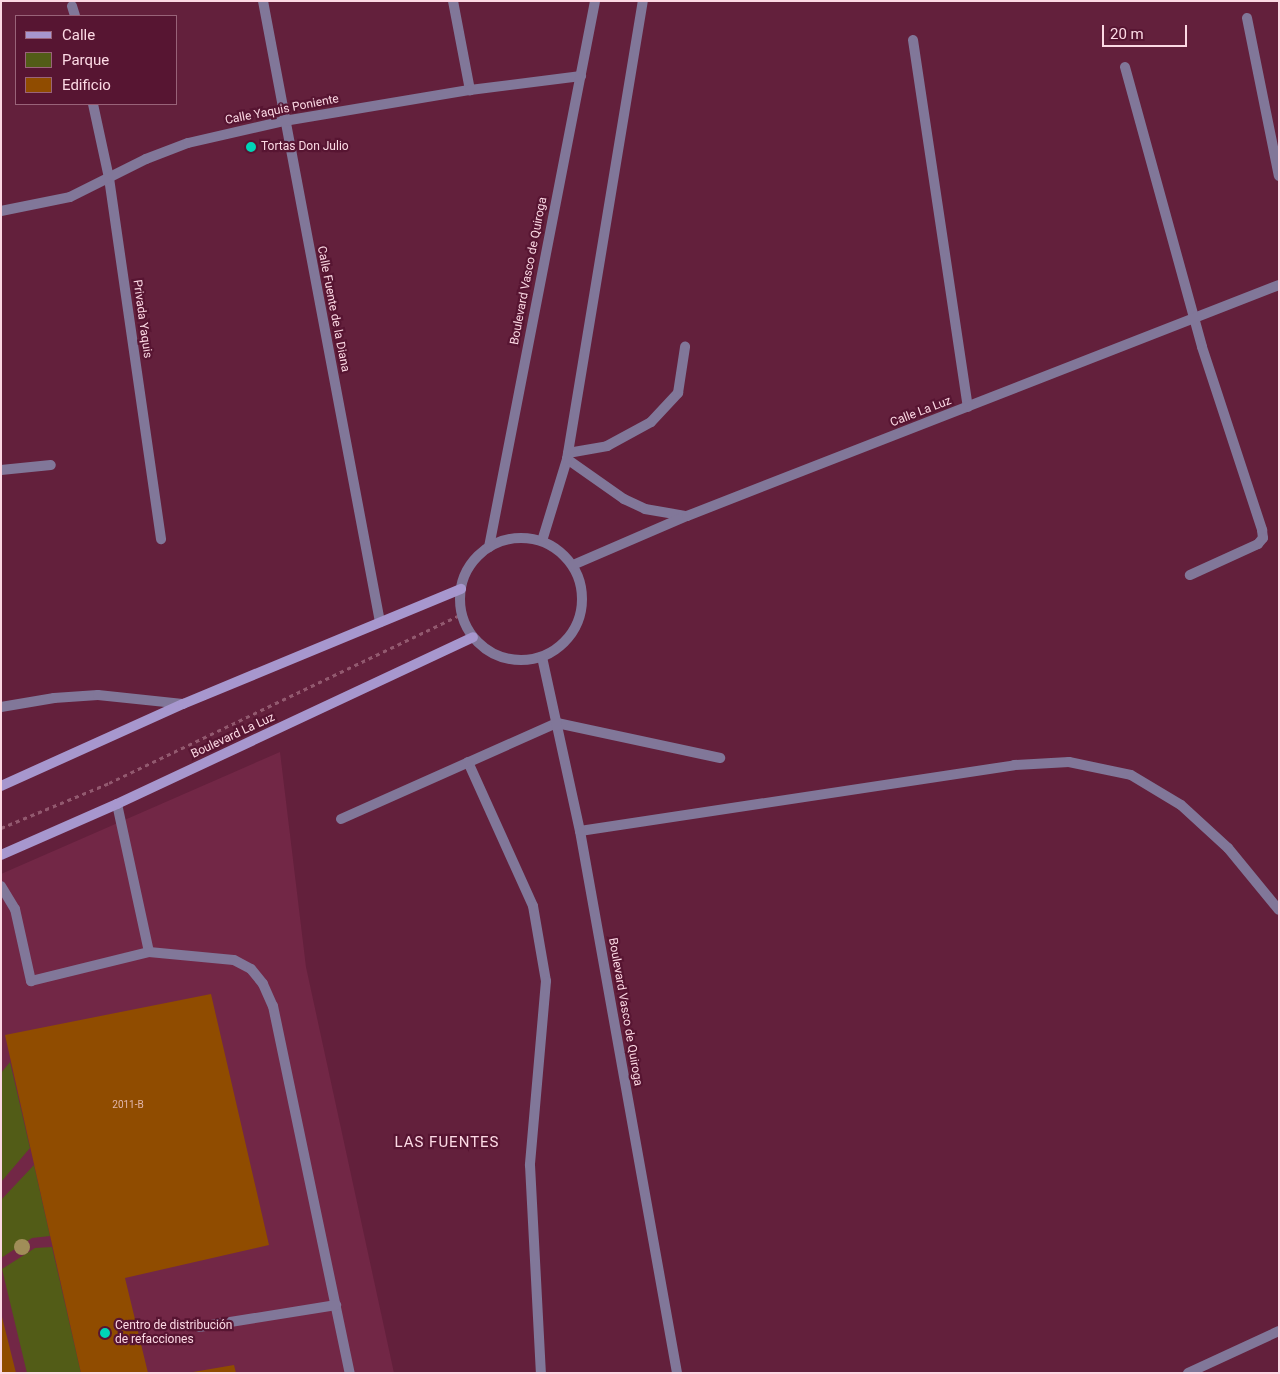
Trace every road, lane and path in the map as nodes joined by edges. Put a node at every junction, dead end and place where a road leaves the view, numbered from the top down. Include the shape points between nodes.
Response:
1 (264, 1) edge
2 (453, 1) edge
3 (595, 1) edge
4 (643, 1) edge
5 (1247, 18) dead end
6 (913, 40) dead end
7 (1125, 67) dead end
8 (580, 76) junction
9 (470, 90) junction
10 (93, 105) edge
11 (284, 121) junction
12 (1279, 176) edge
13 (109, 178) junction
14 (1, 211) edge
15 (1279, 285) edge
16 (1194, 318) junction
17 (685, 347) dead end
18 (968, 407) junction
19 (567, 456) junction
20 (51, 465) dead end
21 (1, 470) edge
22 (688, 516) junction
23 (161, 539) dead end
24 (542, 541) junction
25 (488, 547) junction
26 (573, 565) junction
27 (1190, 575) dead end
28 (461, 588) junction
29 (462, 614) junction
30 (380, 622) junction
31 (473, 637) junction
32 (542, 656) junction
33 (184, 704) junction
34 (1, 707) edge
35 (557, 723) junction
36 (720, 758) dead end
37 (468, 762) junction
38 (1, 786) edge
39 (117, 804) junction
40 (341, 819) dead end
41 (1, 828) edge
42 (580, 831) junction
43 (1, 855) edge
44 (1, 886) edge
45 (1279, 910) edge
46 (150, 952) junction
47 (336, 1305) junction
48 (199, 1328) dead end
49 (1279, 1331) edge
50 (350, 1373) edge
51 (540, 1373) edge
52 (677, 1373) edge
53 (1188, 1373) edge

1 - 11 street, Calle Fuente de la Diana
2 - 9 street
3 - 8 street, Boulevard Vasco de Quiroga
4 - 19 street
5 - 12 street
6 - 18 street
7 - 16 street
8 - 9 street, Calle Yaquis Poniente
8 - 25 street, Boulevard Vasco de Quiroga
9 - 11 street, Calle Yaquis Poniente
10 - 13 street, Privada Yaquis
11 - 13 street, Calle Yaquis Poniente via 188,143 146,158
11 - 30 street, Calle Fuente de la Diana
13 - 14 street, Calle Yaquis Poniente via 70,197
13 - 23 street, Privada Yaquis
15 - 16 street, Calle La Luz
16 - 18 street, Calle La Luz
16 - 27 street via 1263,538 1258,544
17 - 19 street via 678,393 650,422 608,446
18 - 22 street, Calle La Luz
19 - 22 street via 624,499 645,509
19 - 24 street
20 - 21 street
22 - 26 street, Calle La Luz
24 - 25 street via 515,538
24 - 26 street via 560,550
25 - 28 street via 466,572
26 - 32 street via 582,585 582,608 575,628 562,645
28 - 29 street
28 - 30 main road
29 - 31 street
29 - 41 path via 109,783
30 - 33 main road
31 - 32 street via 487,650 505,658 524,660
31 - 39 main road, Boulevard La Luz
32 - 35 street, Boulevard Vasco de Quiroga
33 - 34 street via 98,695
33 - 38 main road
35 - 36 street
35 - 37 street
35 - 42 street, Boulevard Vasco de Quiroga
37 - 40 street
37 - 51 street via 534,906 546,981 530,1165
39 - 43 main road, Boulevard La Luz
39 - 46 street
42 - 45 street via 1014,765 1069,762 1131,776 1181,805 1228,848
42 - 52 street, Boulevard Vasco de Quiroga
44 - 46 street via 16,909 31,981
46 - 47 street via 234,960 251,969 263,984 272,1006
47 - 48 street
47 - 50 street
49 - 53 street

